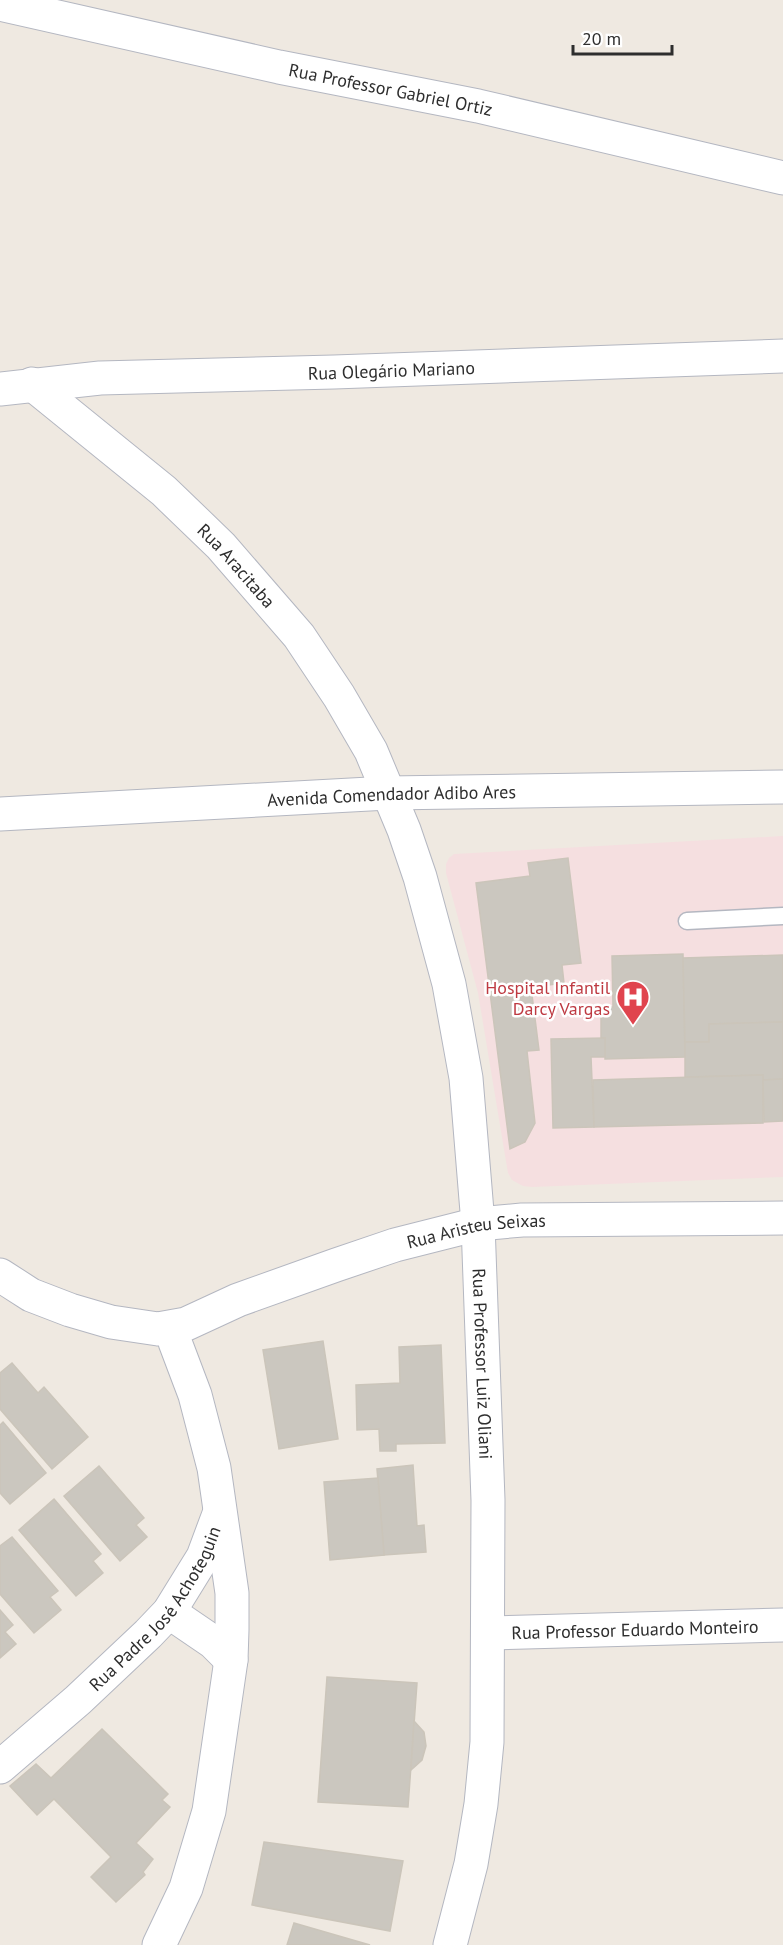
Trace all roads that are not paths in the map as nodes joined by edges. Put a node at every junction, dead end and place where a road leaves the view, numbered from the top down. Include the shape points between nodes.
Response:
1 (0, 4) edge
2 (783, 178) edge
3 (783, 356) edge
4 (32, 384) junction
5 (0, 389) edge
6 (783, 787) edge
7 (388, 793) junction
8 (0, 814) edge
9 (783, 916) edge
10 (687, 921) dead end
11 (783, 1218) edge
12 (478, 1224) junction
13 (0, 1275) edge
14 (173, 1331) junction
15 (219, 1514) junction
16 (169, 1612) junction
17 (783, 1625) edge
18 (488, 1633) junction
19 (231, 1660) junction
20 (0, 1767) edge
21 (159, 1945) edge
22 (450, 1945) edge

1 - 2 street, Rua Professor Gabriel Ortiz via 279,67 478,106
3 - 4 street, Rua Olegário Mariano via 100,378
4 - 5 street, Rua Olegário Mariano
4 - 7 street, Rua Aracitaba via 164,491 221,546 299,636 371,751
6 - 7 street, Avenida Comendador Adibo Ares
7 - 8 street, Avenida Comendador Adibo Ares
7 - 12 street, Rua Professor Luiz Oliani via 420,877 449,984 466,1078
9 - 10 lane
11 - 12 street, Rua Aristeu Seixas via 522,1220
12 - 14 street, Rua Aristeu Seixas via 336,1265 238,1300
12 - 18 street, Rua Professor Luiz Oliani via 488,1500
13 - 14 street via 31,1295 70,1310 111,1322
14 - 15 street, Rua Padre José Achoteguin via 214,1468
15 - 16 street, Rua Padre José Achoteguin via 203,1557
15 - 19 street via 232,1593
16 - 19 street via 213,1642
16 - 20 street, Rua Padre José Achoteguin via 78,1700
17 - 18 street, Rua Professor Eduardo Monteiro
18 - 22 street, Rua Professor Luiz Oliani via 487,1742 481,1803 471,1864
19 - 21 street via 209,1810 186,1888

